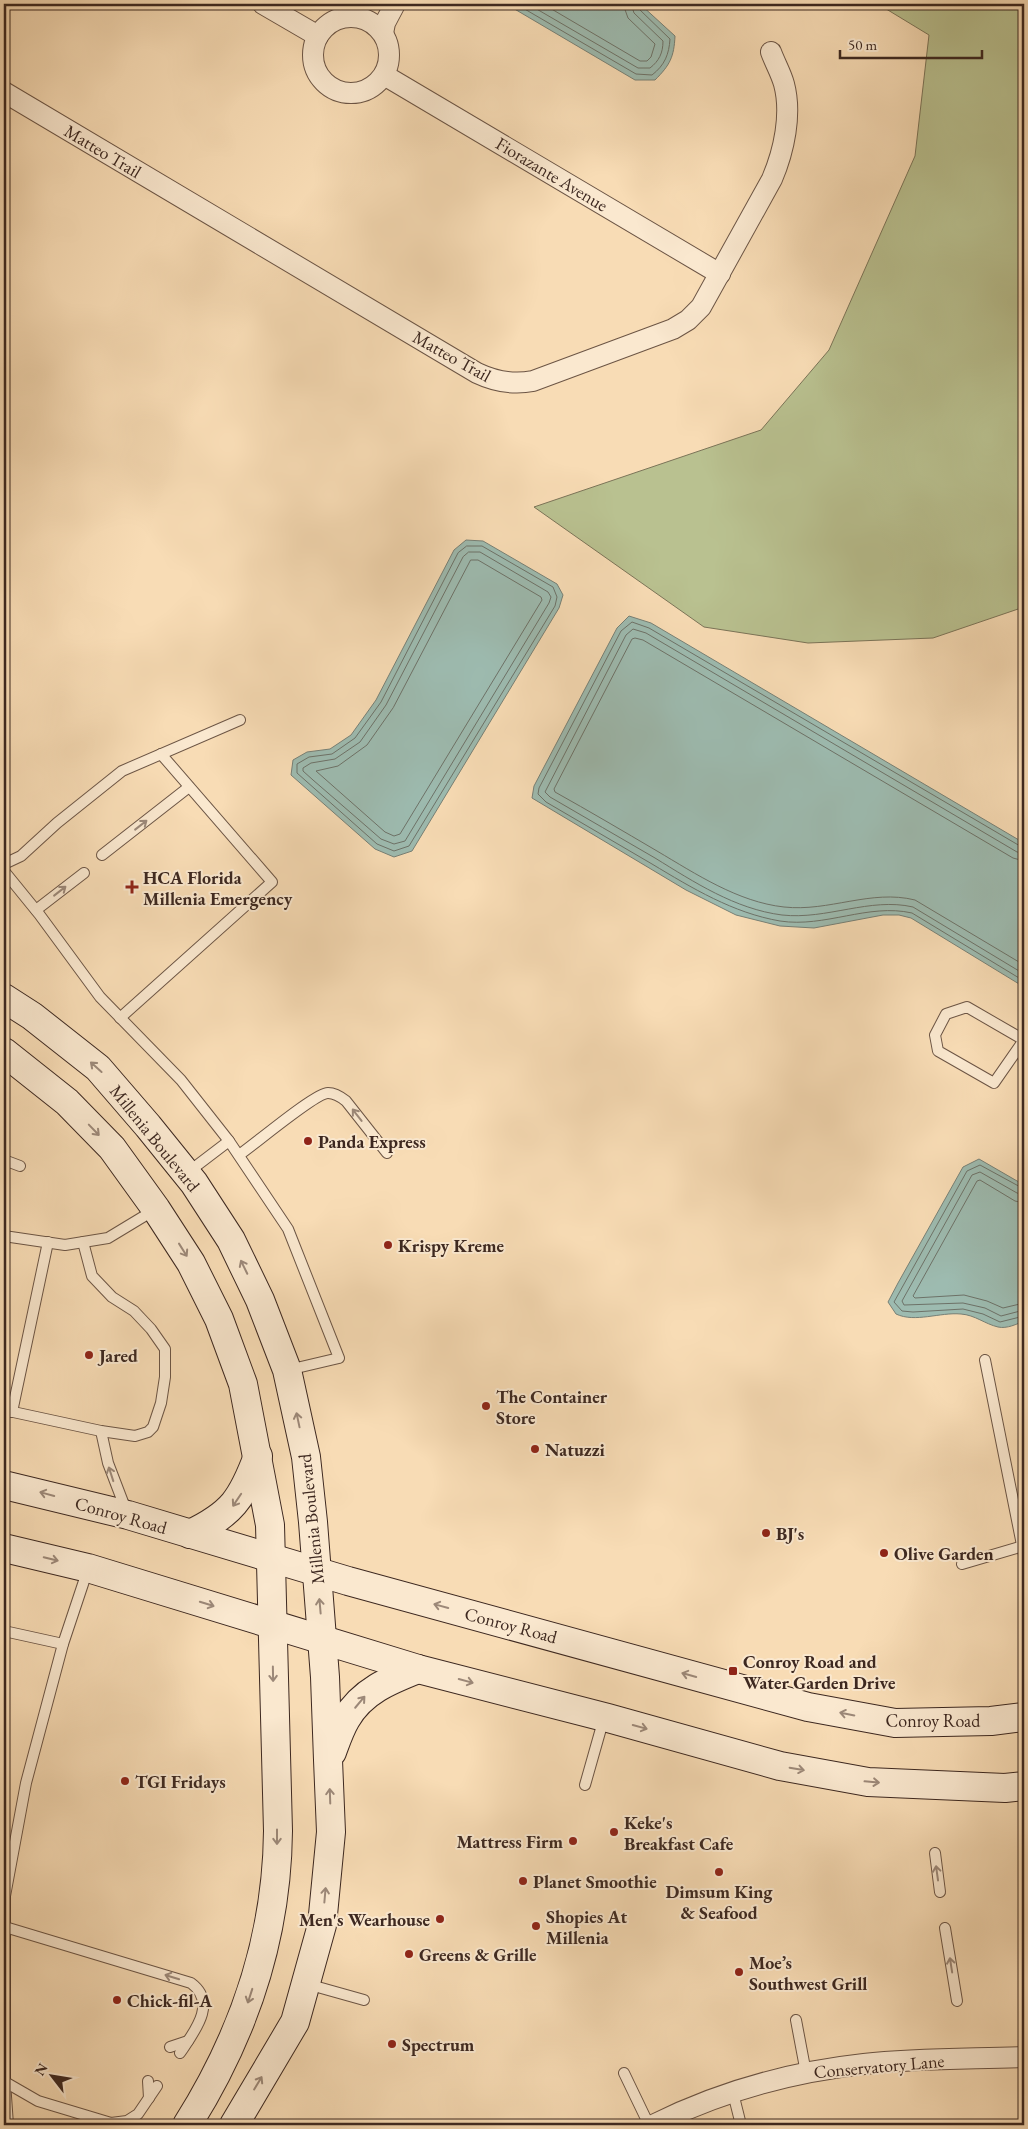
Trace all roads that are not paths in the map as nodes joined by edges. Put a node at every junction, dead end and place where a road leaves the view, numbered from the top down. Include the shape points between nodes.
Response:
1 (263, 4) edge
2 (395, 4) edge
3 (362, 10) edge
4 (383, 33) junction
5 (318, 36) junction
6 (770, 52) dead end
7 (384, 75) junction
8 (4, 92) edge
9 (720, 274) junction
10 (240, 720) dead end
11 (161, 754) junction
12 (189, 787) junction
13 (102, 855) dead end
14 (4, 864) edge
15 (4, 871) edge
16 (84, 873) dead end
17 (36, 910) junction
18 (4, 998) edge
19 (120, 1018) junction
20 (1024, 1040) edge
21 (4, 1052) edge
22 (229, 1141) junction
23 (387, 1153) dead end
24 (239, 1155) junction
25 (4, 1160) edge
26 (20, 1166) dead end
27 (186, 1173) junction
28 (156, 1209) junction
29 (4, 1236) edge
30 (48, 1242) junction
31 (82, 1242) junction
32 (985, 1360) dead end
33 (287, 1370) junction
34 (8, 1411) edge
35 (101, 1431) junction
36 (258, 1456) junction
37 (4, 1485) edge
38 (128, 1515) junction
39 (190, 1534) junction
40 (4, 1548) edge
41 (1023, 1551) edge
42 (271, 1558) junction
43 (962, 1564) dead end
44 (88, 1568) junction
45 (317, 1572) junction
46 (274, 1626) junction
47 (4, 1632) edge
48 (322, 1640) junction
49 (63, 1644) junction
50 (418, 1669) junction
51 (604, 1717) junction
52 (1024, 1717) edge
53 (328, 1760) junction
54 (585, 1785) dead end
55 (1024, 1786) edge
56 (935, 1853) dead end
57 (940, 1892) dead end
58 (4, 1896) edge
59 (5, 1927) edge
60 (945, 1928) dead end
61 (307, 1984) junction
62 (364, 2000) dead end
63 (956, 2001) dead end
64 (796, 2020) dead end
65 (188, 2041) junction
66 (170, 2047) dead end
67 (180, 2053) dead end
68 (1024, 2057) edge
69 (624, 2073) dead end
70 (806, 2073) junction
71 (148, 2081) dead end
72 (5, 2082) edge
73 (158, 2086) dead end
74 (733, 2093) junction
75 (149, 2098) junction
76 (664, 2123) edge
77 (8, 2125) edge
78 (187, 2125) edge
79 (234, 2125) edge
80 (649, 2125) edge
81 (741, 2125) edge

1 - 5 street
2 - 4 street
3 - 4 street
3 - 5 street via 334,21
4 - 7 street via 390,54
5 - 7 street via 314,46 315,68 327,85 337,91 363,91 377,84
6 - 9 street, Matteo Trail via 784,84 788,106 780,156 772,179
7 - 9 street, Fiorazante Avenue
8 - 9 street, Matteo Trail via 452,358 495,380 533,381 673,329 700,307
10 - 11 lane
11 - 12 lane
11 - 14 lane via 122,771 21,856
13 -> 12 lane
12 - 19 lane via 272,882
15 - 17 lane
17 -> 16 lane
17 - 19 lane via 100,998
27 -> 18 street, Millenia Boulevard via 98,1068
19 - 22 lane via 181,1080
20 - 20 lane via 967,1006 946,1014 935,1035 938,1052 994,1083
21 -> 28 street via 67,1102 112,1148
22 - 24 lane
22 - 27 lane
23 -> 24 lane via 346,1101 328,1093 313,1100
24 - 33 lane via 288,1229 339,1358
25 - 26 lane
33 -> 27 street, Millenia Boulevard via 260,1300 231,1240
28 - 31 lane via 108,1238
28 -> 36 street via 191,1263 218,1319 243,1384
29 - 30 lane
30 - 31 lane via 65,1245
30 - 34 lane
31 - 35 lane via 92,1276 112,1297 134,1311 165,1349 162,1403 153,1427 135,1436
32 - 41 lane
45 -> 33 street, Millenia Boulevard via 306,1457
34 - 35 lane
38 -> 35 lane via 114,1484
36 -> 39 street via 247,1485 231,1508 214,1522
36 - 42 street via 270,1525
38 -> 37 street, Conroy Road
38 - 39 street, Conroy Road
39 - 42 street, Conroy Road
40 -> 44 street
41 - 43 lane
42 - 45 street, Conroy Road
42 - 46 street
44 -> 46 street
44 - 49 lane
48 -> 45 street, Millenia Boulevard
52 -> 45 street, Conroy Road via 895,1723 808,1707
46 - 48 street
46 -> 78 street via 272,1671 278,1848 270,1919 241,2022 212,2085
47 - 49 lane
48 - 50 street
48 - 53 street, Millenia Boulevard
49 - 58 lane via 26,1783
50 -> 51 street
53 -> 50 street via 346,1719 366,1695 388,1681
51 - 54 lane
51 -> 55 street via 780,1766 868,1782 995,1788
61 -> 53 street, Millenia Boulevard via 322,1925 331,1832
57 -> 56 lane
58 - 59 lane
65 -> 59 lane via 205,2006 198,1988 191,1983
59 - 72 lane
63 -> 60 lane
61 - 62 lane
79 -> 61 street, Millenia Boulevard via 295,2022
64 - 70 lane
65 - 66 lane
65 - 67 lane
68 - 70 street, Conservatory Lane via 865,2064
69 - 80 lane
70 - 74 street, Conservatory Lane
71 - 75 lane
72 - 75 lane via 38,2101 111,2123 127,2121 138,2114
72 - 77 lane
73 - 75 lane
74 - 76 street, Conservatory Lane
74 - 81 lane

